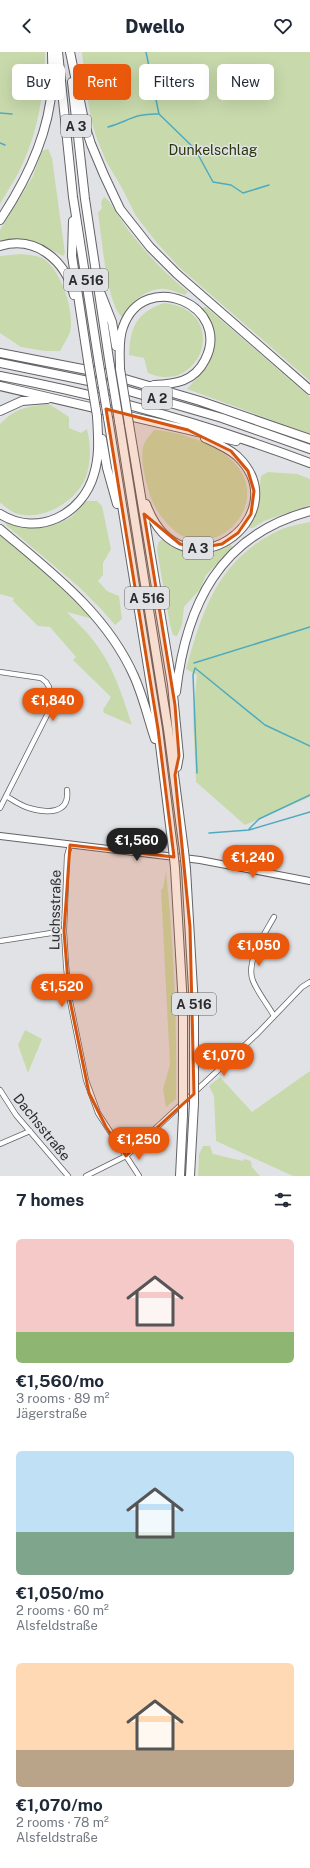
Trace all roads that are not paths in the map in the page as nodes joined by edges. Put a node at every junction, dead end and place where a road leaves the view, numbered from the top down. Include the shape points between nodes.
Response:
1 (52, 52) edge
2 (58, 52) edge
3 (70, 52) edge
4 (73, 197) junction
5 (0, 220) edge
6 (0, 246) edge
7 (97, 284) junction
8 (84, 333) junction
9 (0, 348) edge
10 (0, 354) edge
11 (21, 357) junction
12 (0, 363) edge
13 (120, 369) junction
14 (0, 376) edge
15 (146, 385) junction
16 (0, 386) edge
17 (310, 390) edge
18 (70, 401) junction
19 (0, 411) edge
20 (97, 416) junction
21 (188, 430) junction
22 (310, 439) edge
23 (274, 449) junction
24 (310, 449) edge
25 (310, 463) edge
26 (140, 487) junction
27 (310, 511) edge
28 (0, 514) edge
29 (125, 527) junction
30 (0, 529) edge
31 (0, 672) edge
32 (175, 705) junction
33 (162, 758) junction
34 (175, 775) junction
35 (67, 790) dead end
36 (6, 796) junction
37 (0, 808) edge
38 (0, 836) edge
39 (70, 845) junction
40 (310, 881) edge
41 (274, 917) dead end
42 (64, 931) junction
43 (0, 941) edge
44 (310, 982) edge
45 (274, 1016) junction
46 (0, 1090) edge
47 (30, 1131) junction
48 (0, 1144) edge
49 (126, 1156) junction
50 (68, 1176) edge
51 (86, 1176) edge
52 (139, 1176) edge
53 (180, 1176) edge
54 (190, 1176) edge

1 - 5 highway, A 3 via 52,87 42,136 22,184
2 - 4 highway, A 516
3 - 7 highway, A 3 via 77,140
3 - 17 highway via 91,144 120,209 150,247 177,274
4 - 8 highway via 72,256
4 - 29 highway, A 516, bridge
6 - 8 highway via 12,243 30,244 55,259 73,290
7 - 13 highway via 112,322
7 - 34 highway, A 516, bridge
8 - 20 highway, bridge
9 - 11 highway
10 - 11 highway
11 - 15 highway via 108,374
12 - 24 highway, A 2 via 108,384 229,420
13 - 15 highway via 121,333 127,317 136,307 160,296 176,297 189,303 199,312 208,330 209,345 204,363 194,375 182,382
13 - 26 highway, A 3, bridge
14 - 23 highway, A 2 via 95,395 194,422
15 - 22 highway
16 - 18 highway
18 - 19 highway via 27,400
18 - 21 highway
20 - 28 highway via 98,453 95,473 85,495 73,509 57,519 35,523 15,521
20 - 29 highway via 107,468
21 - 23 highway
21 - 26 highway, A 3 via 231,451 241,460 248,472 254,491 253,504 249,518 241,530 231,539 216,546 199,548 180,544 166,536 157,525
23 - 25 highway, A 2
26 - 32 highway
27 - 32 highway via 283,520 257,534 232,554 212,579 188,628
29 - 33 highway, A 516
30 - 33 highway via 73,591 111,635 134,676
31 - 36 street via 41,678 49,687 47,715
32 - 34 highway via 178,756
33 - 53 highway, A 516, bridge via 175,868 183,998
34 - 54 highway, A 516, bridge via 186,869 193,999 194,1103
35 - 36 street via 68,798 64,807 58,810 28,808
36 - 37 street
38 - 39 street
39 - 40 street via 200,860
39 - 42 street, Luchsstraße via 67,856
41 - 45 street via 262,938 252,962 251,972 253,981
42 - 43 street
42 - 49 street, Luchsstraße via 69,996 89,1093 102,1120
44 - 45 street
45 - 49 street via 216,1074
46 - 47 street, Dachsstraße
47 - 48 street
47 - 50 street, Dachsstraße
49 - 51 street
49 - 52 street, Luchsstraße

